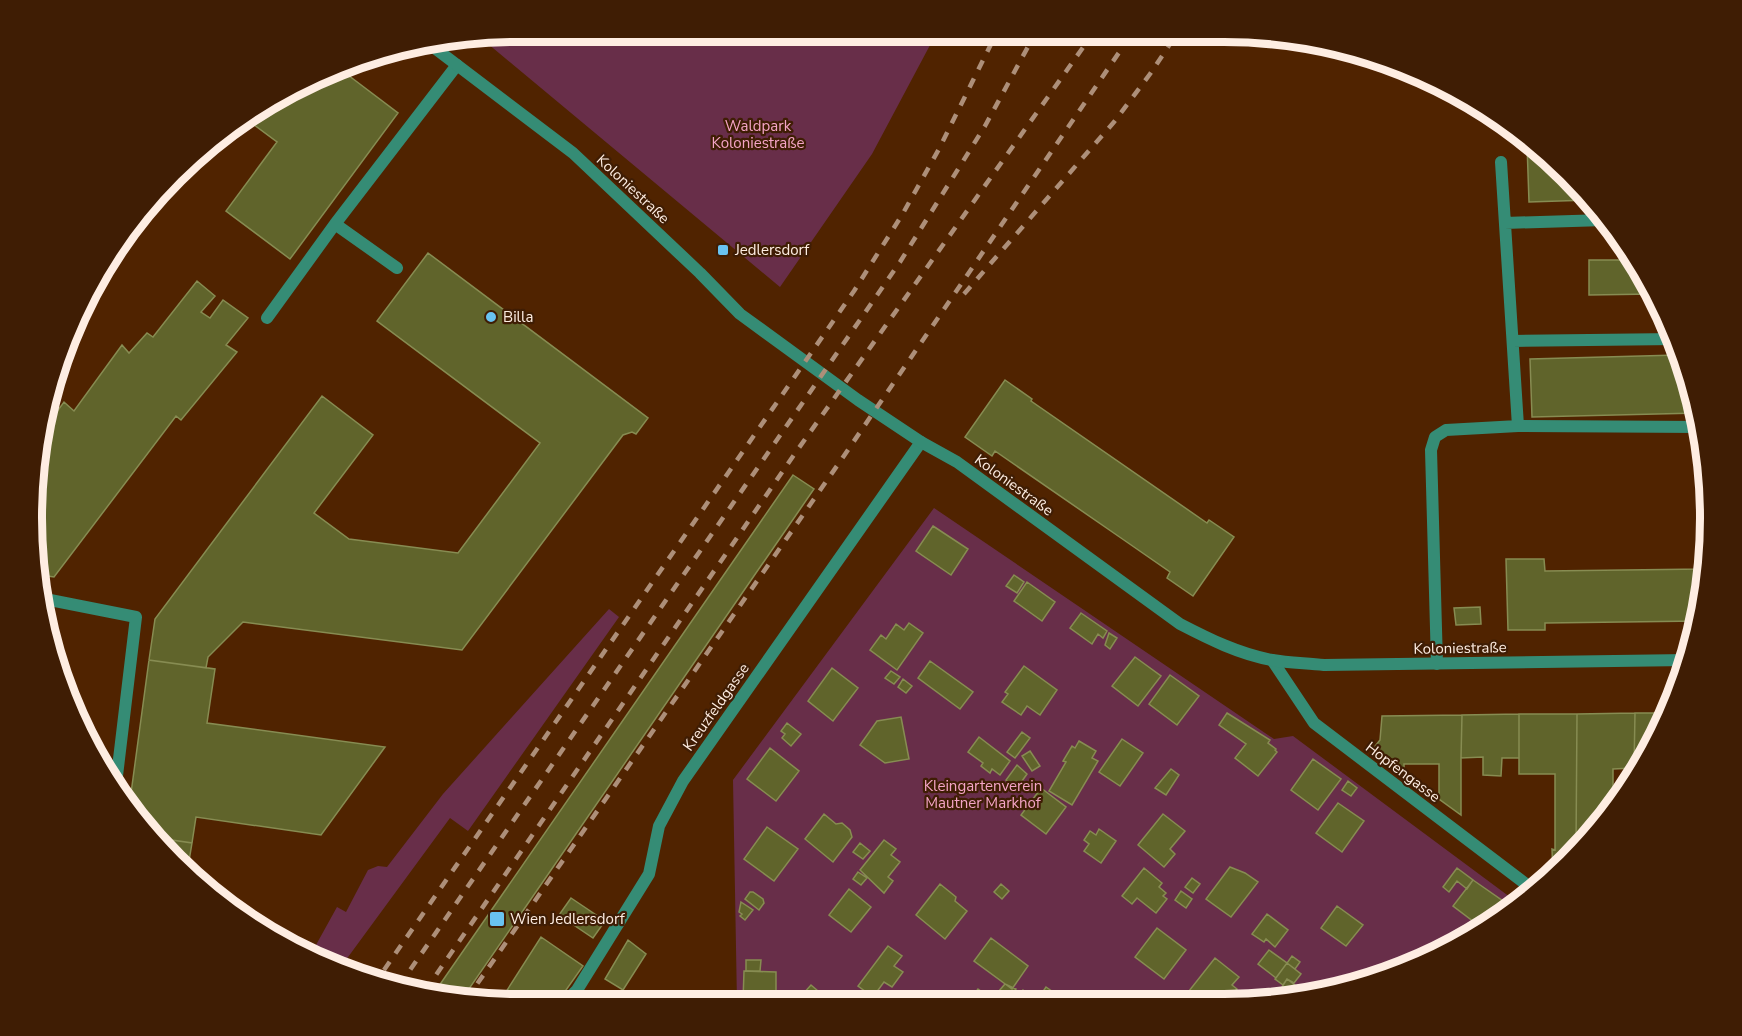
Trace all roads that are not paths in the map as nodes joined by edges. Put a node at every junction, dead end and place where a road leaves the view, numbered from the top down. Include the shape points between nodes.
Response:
1 (436, 49) edge
2 (457, 65) junction
3 (1501, 162) dead end
4 (1596, 220) edge
5 (1505, 223) junction
6 (335, 224) junction
7 (397, 268) dead end
8 (267, 318) dead end
9 (1665, 339) edge
10 (1513, 341) junction
11 (1518, 426) junction
12 (1691, 427) edge
13 (921, 442) junction
14 (49, 600) edge
15 (1272, 660) junction
16 (1678, 660) edge
17 (1437, 663) junction
18 (117, 774) edge
19 (1527, 885) edge
20 (573, 994) edge

1 - 2 street, Koloniestraße
2 - 6 street
2 - 13 street, Koloniestraße via 573,153 740,314
3 - 5 street
4 - 5 street
5 - 10 street
6 - 7 street
6 - 8 street
9 - 10 street
10 - 11 street
11 - 12 street
11 - 17 street via 1446,429 1435,437 1431,450
13 - 15 street, Koloniestraße via 957,462 1180,624 1239,651
13 - 20 street, Kreuzfeldgasse via 683,781 660,826 649,874
14 - 18 street via 136,617
15 - 17 street, Koloniestraße via 1324,665
15 - 19 street, Hopfengasse via 1314,723
16 - 17 street, Koloniestraße

